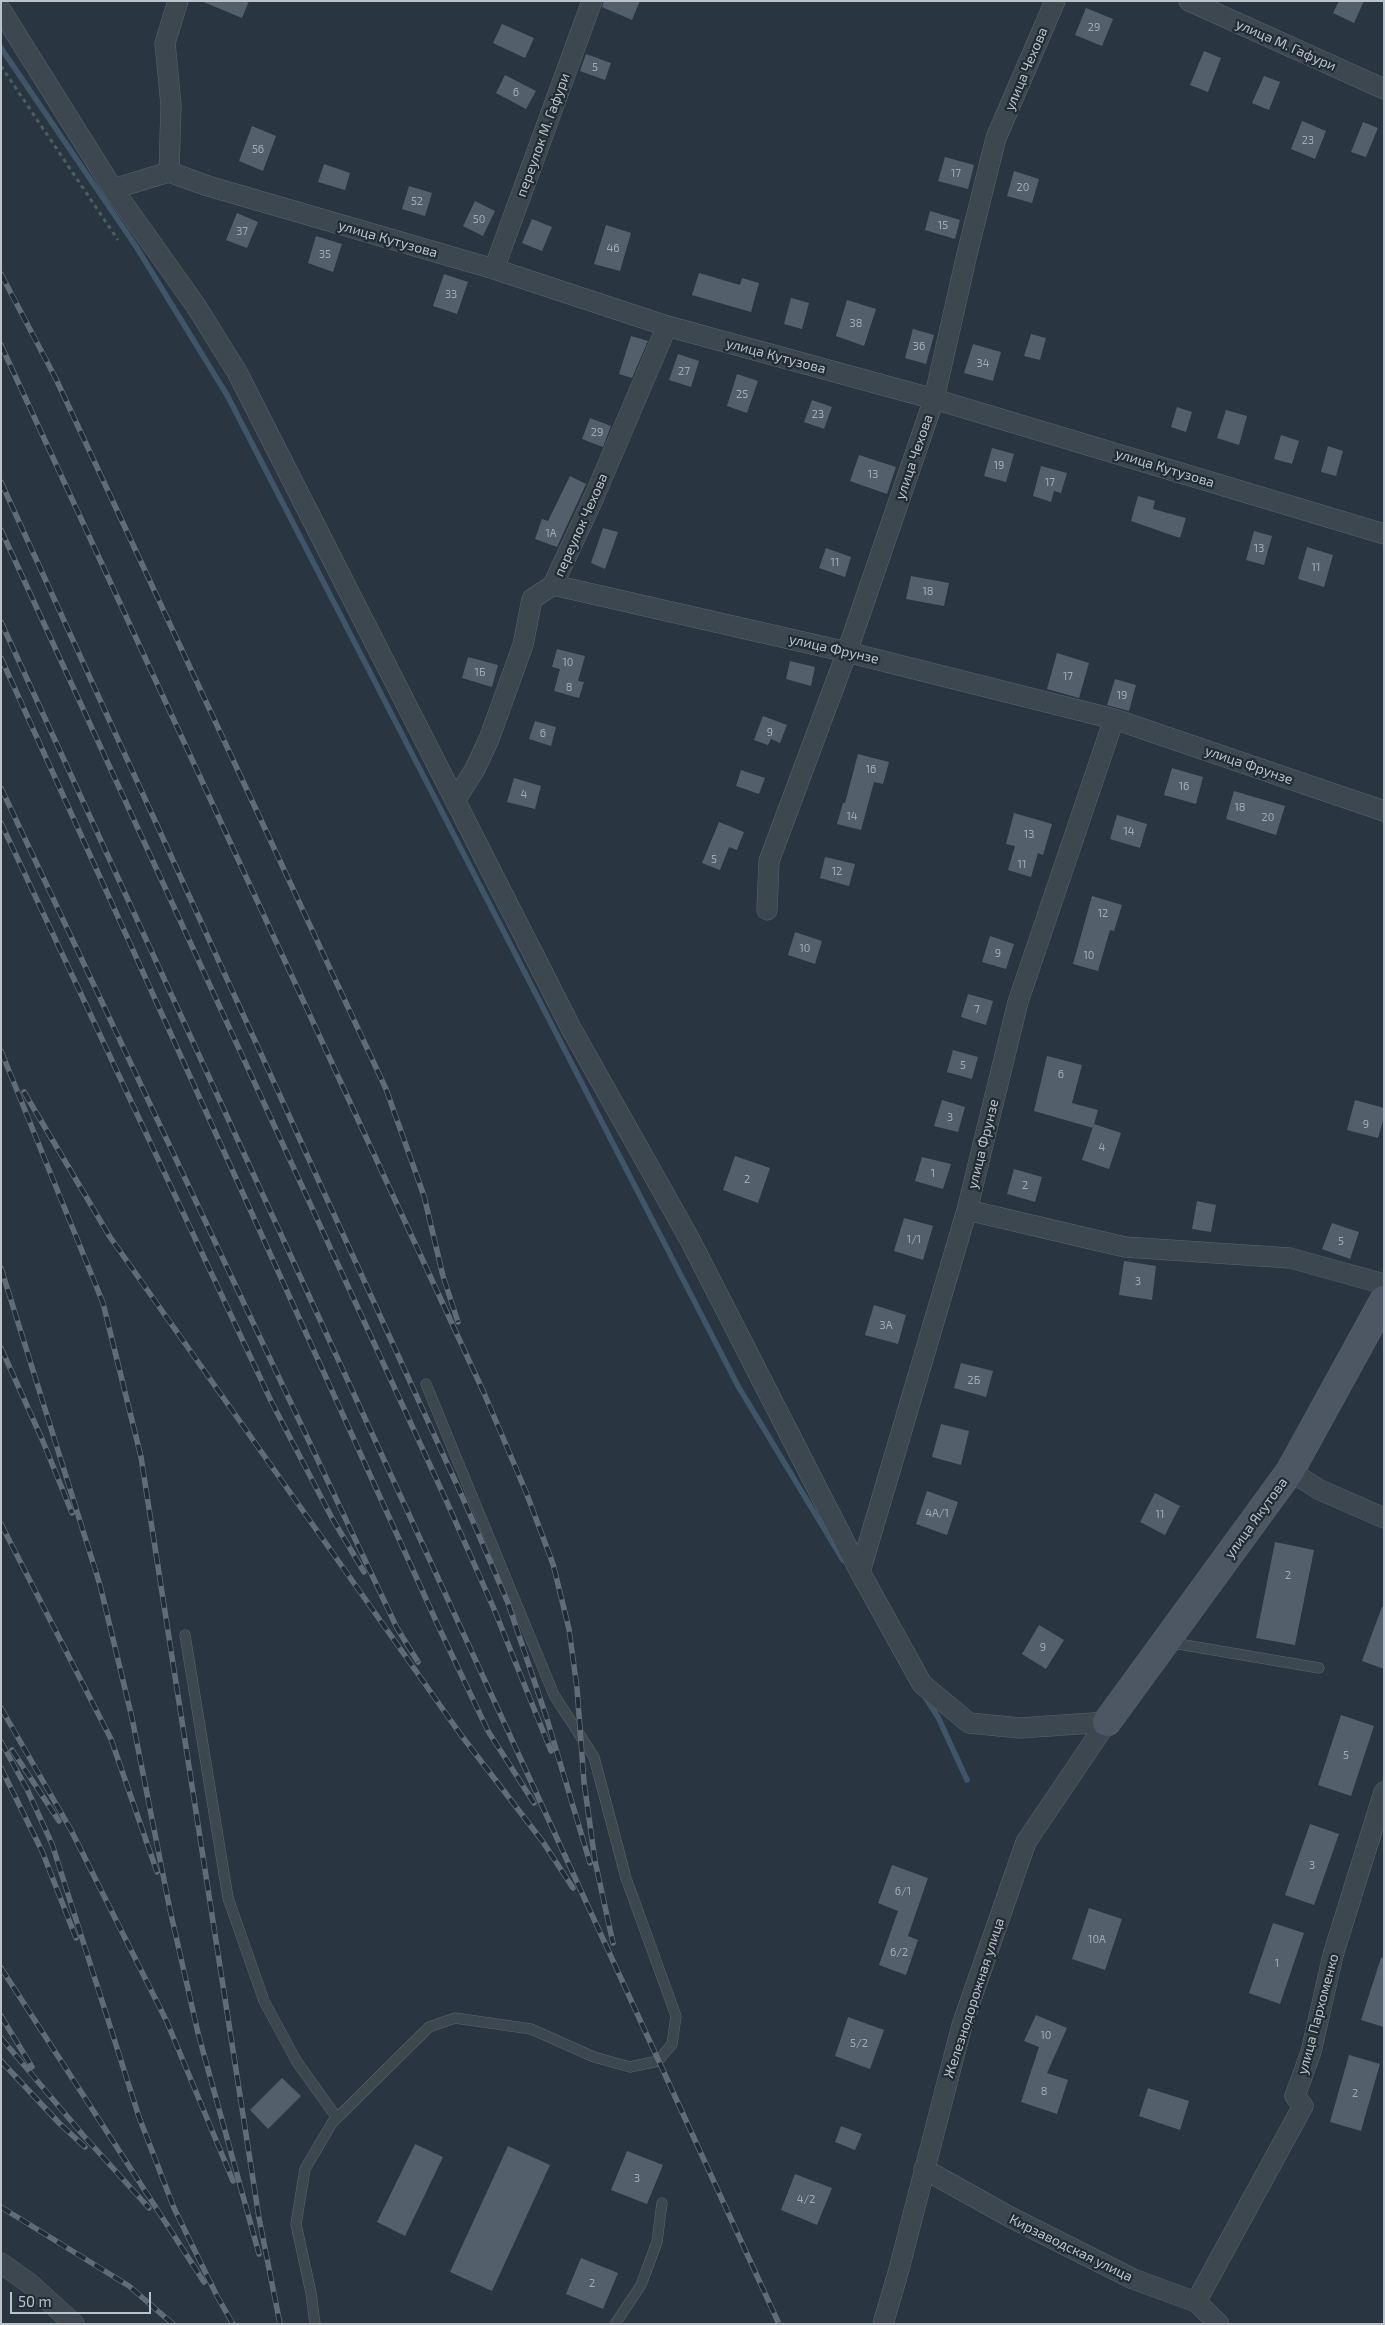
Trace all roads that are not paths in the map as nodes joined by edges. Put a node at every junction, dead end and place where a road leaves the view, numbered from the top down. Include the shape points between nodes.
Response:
1 (178, 1) edge
2 (592, 1) edge
3 (1055, 1) edge
4 (1189, 1) edge
5 (1, 10) edge
6 (1384, 89) edge
7 (170, 172) junction
8 (113, 188) junction
9 (494, 269) junction
10 (667, 326) junction
11 (934, 399) junction
12 (1384, 534) edge
13 (553, 585) junction
14 (847, 652) junction
15 (1114, 719) junction
16 (456, 799) junction
17 (1384, 811) edge
18 (767, 910) dead end
19 (967, 1210) junction
20 (1384, 1284) edge
21 (1384, 1300) edge
22 (426, 1384) dead end
23 (1290, 1471) junction
24 (1384, 1518) edge
25 (860, 1572) junction
26 (185, 1635) dead end
27 (1166, 1642) junction
28 (1319, 1668) dead end
29 (1107, 1722) junction
30 (1384, 1792) edge
31 (338, 2118) junction
32 (924, 2169) junction
33 (662, 2203) dead end
34 (1, 2263) edge
35 (1196, 2302) junction
36 (74, 2324) edge
37 (315, 2324) edge
38 (615, 2324) edge
39 (883, 2324) edge
40 (1219, 2324) edge

1 - 7 street via 165,43 171,105
2 - 9 street, переулок М. Гафури
3 - 11 street, улица Чехова via 996,138
4 - 6 street, улица М. Гафури
5 - 8 street
7 - 8 street
7 - 9 street, улица Кутузова via 208,186
8 - 16 street via 196,306 237,372
9 - 10 street, улица Кутузова
10 - 11 street, улица Кутузова
10 - 13 street, переулок Чехова
11 - 12 street, улица Кутузова
11 - 14 street, улица Чехова
13 - 14 street, улица Фрунзе
13 - 16 street, переулок Чехова via 532,599 523,645 489,740
14 - 15 street, улица Фрунзе
14 - 18 street, улица Чехова via 769,861
15 - 17 street, улица Фрунзе
15 - 19 street, улица Фрунзе via 1018,1002
16 - 25 street via 572,1030 689,1238
19 - 20 street via 1125,1247 1290,1258
19 - 25 street, улица Фрунзе
21 - 23 street, улица Якутова
22 - 31 lane via 554,1695 594,1757 626,1878 676,2016 672,2044 658,2061 630,2067 594,2057 531,2029 455,2018 428,2027
23 - 24 street via 1320,1490
23 - 27 street, улица Якутова
25 - 29 street via 922,1684 968,1723 1020,1728
26 - 31 lane via 228,1898 264,2001 297,2062
27 - 28 lane
27 - 29 street, улица Якутова
29 - 32 street, Железнодорожная улица via 1026,1842 962,2025
30 - 35 street, улица Пархоменко via 1333,1955 1311,2052 1295,2096 1303,2106
31 - 37 lane via 305,2170 296,2224
32 - 35 street, Кирзаводская улица via 1133,2279
32 - 39 street, Железнодорожная улица
33 - 38 lane via 657,2242 640,2285
34 - 36 street
35 - 40 street, Кирзаводская улица

